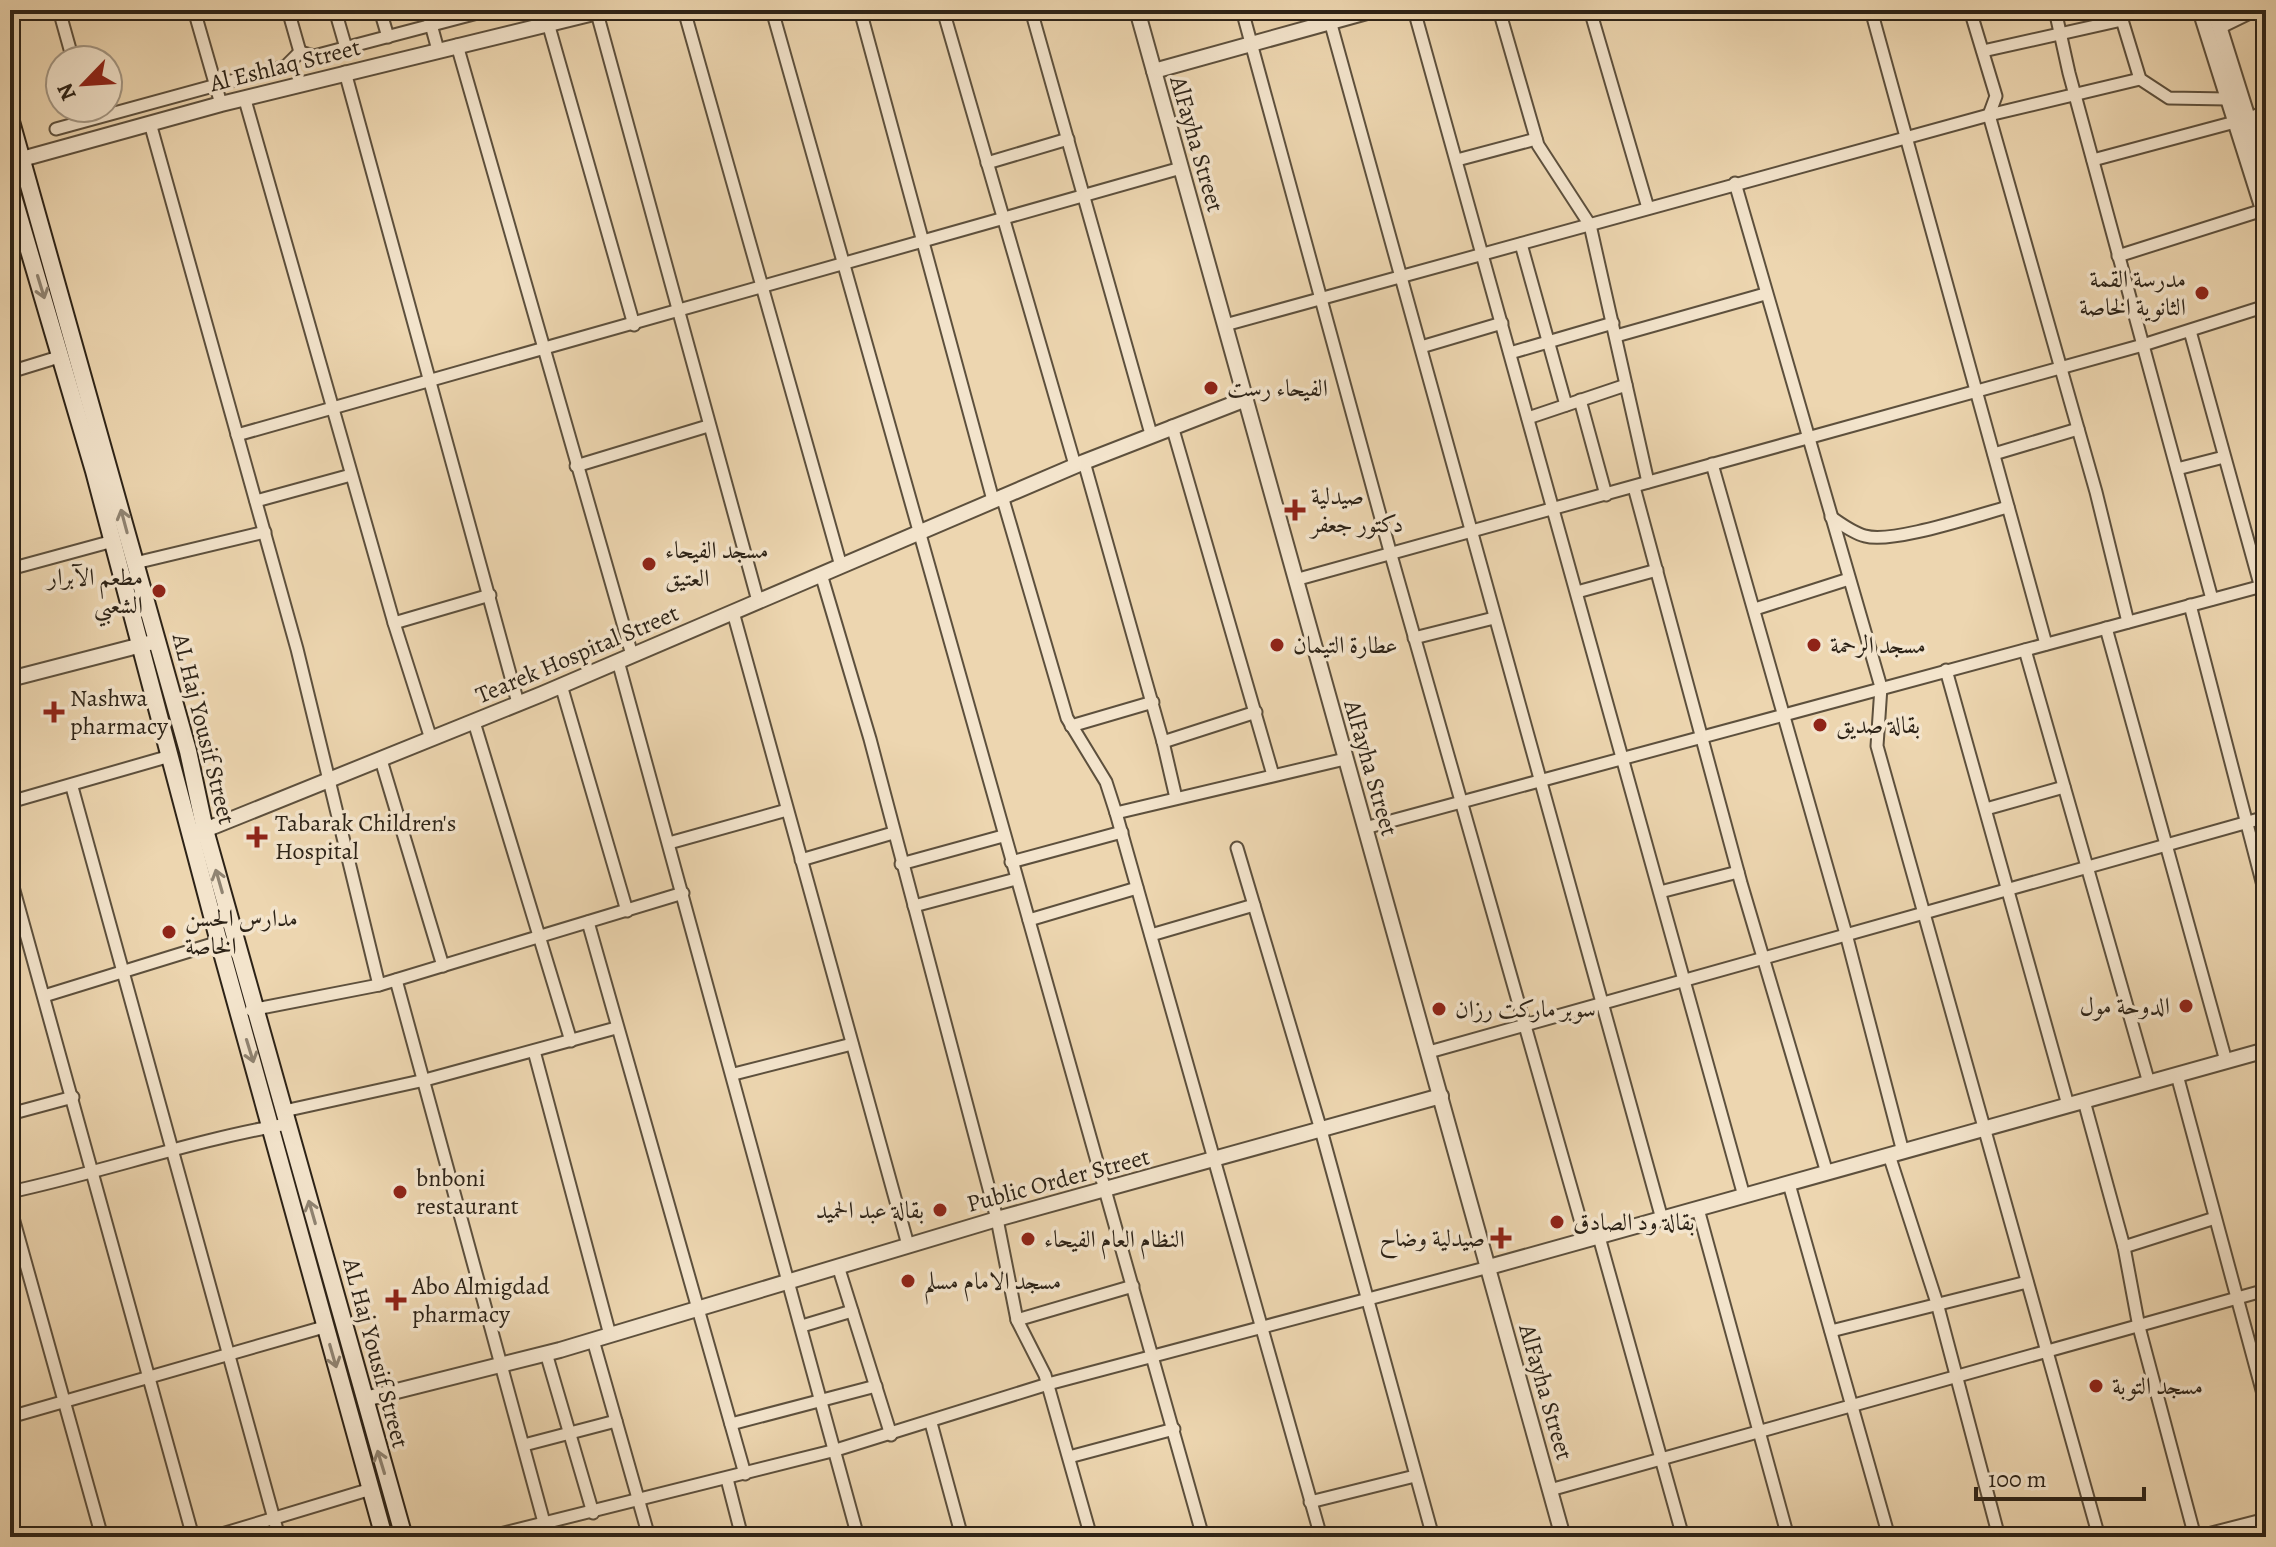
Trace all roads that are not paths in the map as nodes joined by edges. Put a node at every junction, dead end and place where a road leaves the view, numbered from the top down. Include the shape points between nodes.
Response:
1 (59, 10) edge
2 (194, 10) edge
3 (288, 10) edge
4 (335, 10) edge
5 (380, 10) edge
6 (427, 10) edge
7 (489, 10) edge
8 (684, 10) edge
9 (772, 10) edge
10 (860, 10) edge
11 (943, 10) edge
12 (1031, 10) edge
13 (1137, 10) edge
14 (1242, 10) edge
15 (1374, 10) edge
16 (1414, 10) edge
17 (1499, 10) edge
18 (1590, 10) edge
19 (1871, 10) edge
20 (1970, 10) edge
21 (2055, 10) edge
22 (2200, 10) edge
23 (2214, 10) edge
24 (2256, 10) edge
25 (602, 11) edge
26 (469, 13) edge
27 (2121, 15) edge
28 (1328, 16) edge
29 (555, 18) edge
30 (431, 24) junction
31 (2219, 28) junction
32 (2060, 33) junction
33 (388, 37) junction
34 (69, 44) edge
35 (457, 45) junction
36 (1251, 45) junction
37 (346, 48) junction
38 (438, 50) junction
39 (1983, 51) junction
40 (300, 52) junction
41 (286, 66) junction
42 (1154, 71) junction
43 (345, 72) junction
44 (2140, 79) junction
45 (215, 84) junction
46 (292, 87) junction
47 (2074, 93) junction
48 (2228, 99) junction
49 (245, 100) junction
50 (221, 104) junction
51 (124, 105) edge
52 (2266, 111) edge
53 (1989, 115) junction
54 (10, 118) edge
55 (2242, 121) junction
56 (150, 123) junction
57 (67, 124) edge
58 (56, 129) dead end
59 (1906, 138) junction
60 (1068, 139) junction
61 (1536, 139) junction
62 (16, 160) edge
63 (1457, 160) junction
64 (2093, 160) junction
65 (987, 163) junction
66 (1181, 168) junction
67 (2266, 176) edge
68 (1735, 183) junction
69 (10, 186) edge
70 (1085, 196) junction
71 (1648, 208) junction
72 (2265, 214) edge
73 (1003, 220) junction
74 (1590, 225) junction
75 (923, 242) junction
76 (1521, 244) junction
77 (1482, 255) junction
78 (2118, 256) junction
79 (843, 266) junction
80 (1402, 278) junction
81 (763, 288) junction
82 (1765, 294) junction
83 (1323, 299) junction
84 (2266, 306) edge
85 (680, 311) junction
86 (1502, 323) junction
87 (1613, 323) junction
88 (634, 325) junction
89 (1225, 325) junction
90 (2190, 331) junction
91 (1616, 336) junction
92 (1548, 342) junction
93 (2143, 345) junction
94 (1421, 347) junction
95 (543, 351) junction
96 (1510, 353) junction
97 (62, 356) junction
98 (2061, 367) junction
99 (10, 372) edge
100 (431, 380) junction
101 (1626, 385) junction
102 (1975, 389) junction
103 (1246, 399) junction
104 (1580, 400) junction
105 (1566, 405) junction
106 (333, 408) junction
107 (1528, 418) junction
108 (708, 426) junction
109 (1172, 426) junction
110 (2078, 429) junction
111 (1151, 434) junction
112 (237, 435) junction
113 (1808, 437) junction
114 (1994, 454) junction
115 (2224, 457) junction
116 (1079, 464) junction
117 (1712, 464) junction
118 (576, 466) junction
119 (2177, 469) junction
120 (351, 475) junction
121 (1648, 482) junction
122 (1634, 487) junction
123 (1606, 495) junction
124 (998, 498) junction
125 (256, 501) junction
126 (2008, 507) junction
127 (1553, 509) junction
128 (1831, 517) junction
129 (265, 532) junction
130 (920, 532) junction
131 (1470, 532) junction
132 (113, 541) junction
133 (1391, 555) junction
134 (135, 563) junction
135 (841, 566) junction
136 (10, 569) edge
137 (1657, 570) junction
138 (821, 574) junction
139 (1849, 579) junction
140 (1295, 580) junction
141 (2263, 586) edge
142 (1577, 592) junction
143 (490, 595) junction
144 (2212, 599) junction
145 (758, 601) junction
146 (2190, 605) junction
147 (2266, 606) edge
148 (1755, 609) junction
149 (733, 612) junction
150 (1494, 618) junction
151 (2128, 622) junction
152 (394, 623) junction
153 (2106, 628) junction
154 (1414, 638) junction
155 (149, 643) junction
156 (2046, 644) junction
157 (2025, 650) junction
158 (625, 658) junction
159 (1946, 670) junction
160 (10, 679) edge
161 (561, 685) junction
162 (1881, 687) junction
163 (1153, 702) junction
164 (518, 703) junction
165 (1256, 712) junction
166 (1784, 715) junction
167 (474, 722) junction
168 (1071, 726) junction
169 (1703, 738) junction
170 (431, 739) junction
171 (1163, 742) junction
172 (170, 756) junction
173 (1345, 759) junction
174 (1622, 759) junction
175 (381, 760) junction
176 (1273, 775) junction
177 (1541, 779) junction
178 (329, 781) junction
179 (72, 787) junction
180 (2064, 787) junction
181 (1176, 798) junction
182 (10, 802) edge
183 (1461, 802) junction
184 (1986, 809) junction
185 (787, 810) junction
186 (1116, 813) junction
187 (2266, 817) edge
188 (2245, 823) junction
189 (1365, 828) junction
190 (1122, 832) junction
191 (198, 833) junction
192 (893, 833) junction
193 (1003, 836) junction
194 (669, 843) junction
195 (2168, 844) junction
196 (1237, 848) dead end
197 (801, 860) junction
198 (1011, 862) junction
199 (901, 864) junction
200 (2088, 866) junction
201 (1738, 872) junction
202 (10, 876) edge
203 (1016, 879) junction
204 (1137, 888) junction
205 (2009, 888) junction
206 (1660, 892) junction
207 (683, 893) junction
208 (2266, 897) edge
209 (1254, 905) junction
210 (914, 906) junction
211 (627, 911) junction
212 (1923, 912) junction
213 (15, 918) edge
214 (1029, 920) junction
215 (588, 922) junction
216 (1846, 934) junction
217 (1151, 935) junction
218 (541, 936) junction
219 (219, 942) junction
220 (1763, 957) junction
221 (443, 966) junction
222 (124, 973) junction
223 (396, 980) junction
224 (1685, 980) junction
225 (379, 985) junction
226 (44, 996) junction
227 (1602, 1005) junction
228 (247, 1011) junction
229 (1525, 1026) junction
230 (616, 1028) junction
231 (571, 1041) junction
232 (852, 1044) junction
233 (2266, 1050) edge
234 (534, 1051) junction
235 (1429, 1052) junction
236 (2226, 1061) junction
237 (734, 1074) junction
238 (2177, 1075) junction
239 (425, 1080) junction
240 (2149, 1083) junction
241 (1441, 1096) junction
242 (73, 1097) junction
243 (2084, 1101) junction
244 (2068, 1105) junction
245 (10, 1114) edge
246 (281, 1121) junction
247 (1985, 1129) junction
248 (1321, 1130) junction
249 (171, 1149) junction
250 (1896, 1154) junction
251 (1215, 1160) junction
252 (1827, 1173) junction
253 (91, 1175) junction
254 (1789, 1184) junction
255 (1107, 1190) junction
256 (10, 1192) edge
257 (1744, 1196) junction
258 (10, 1207) edge
259 (1698, 1209) junction
260 (2215, 1218) junction
261 (997, 1219) junction
262 (1662, 1219) junction
263 (1593, 1238) junction
264 (908, 1245) junction
265 (2124, 1247) junction
266 (838, 1266) junction
267 (1489, 1267) junction
268 (789, 1280) junction
269 (2027, 1282) junction
270 (1133, 1286) junction
271 (2266, 1290) edge
272 (2237, 1298) junction
273 (1366, 1301) junction
274 (1937, 1303) junction
275 (698, 1308) junction
276 (852, 1311) junction
277 (1017, 1320) junction
278 (802, 1326) junction
279 (324, 1327) junction
280 (1261, 1327) junction
281 (2139, 1327) junction
282 (1831, 1331) junction
283 (610, 1335) junction
284 (593, 1340) junction
285 (2266, 1347) edge
286 (2252, 1351) junction
287 (2047, 1352) junction
288 (546, 1353) junction
289 (1152, 1355) junction
290 (228, 1356) junction
291 (502, 1363) junction
292 (1957, 1376) junction
293 (150, 1378) junction
294 (1048, 1384) junction
295 (876, 1386) junction
296 (365, 1399) junction
297 (64, 1401) junction
298 (822, 1401) junction
299 (2266, 1405) edge
300 (1852, 1406) junction
301 (10, 1417) edge
302 (616, 1421) junction
303 (931, 1423) junction
304 (731, 1424) junction
305 (1174, 1429) junction
306 (1760, 1431) junction
307 (570, 1434) junction
308 (891, 1435) junction
309 (524, 1445) junction
310 (836, 1450) junction
311 (1069, 1457) junction
312 (1661, 1459) junction
313 (745, 1474) junction
314 (1415, 1476) junction
315 (727, 1479) junction
316 (371, 1489) junction
317 (1550, 1490) junction
318 (640, 1502) junction
319 (1310, 1502) junction
320 (593, 1513) junction
321 (2266, 1519) edge
322 (274, 1521) junction
323 (10, 1531) edge
324 (546, 1531) edge
325 (1562, 1534) edge
326 (2221, 1534) edge
327 (12, 1537) edge
328 (102, 1537) edge
329 (193, 1537) edge
330 (212, 1537) edge
331 (279, 1537) edge
332 (384, 1537) edge
333 (404, 1537) edge
334 (488, 1537) edge
335 (649, 1537) edge
336 (742, 1537) edge
337 (858, 1537) edge
338 (962, 1537) edge
339 (1091, 1537) edge
340 (1203, 1537) edge
341 (1321, 1537) edge
342 (1433, 1537) edge
343 (1539, 1537) edge
344 (1683, 1537) edge
345 (1788, 1537) edge
346 (1889, 1537) edge
347 (1999, 1537) edge
348 (2099, 1537) edge
349 (2196, 1537) edge

1 - 34 street
2 - 45 street
3 - 40 street
4 - 37 street
5 - 33 street
6 - 30 street
7 - 26 street
8 - 81 street
9 - 79 street
10 - 75 street
11 - 65 street
12 - 60 street
13 - 42 street, AlFayha Street
14 - 36 street
15 - 28 street
16 - 63 street
17 - 61 street
18 - 71 street
19 - 59 street
20 - 39 street
21 - 32 street
22 - 48 street
23 - 31 street
24 - 31 street
25 - 29 street, Al Eshlaq Street
25 - 85 street
26 - 30 street
27 - 32 street
27 - 44 street
28 - 36 street
28 - 80 street
29 - 35 street, Al Eshlaq Street
29 - 88 street
30 - 33 street
30 - 38 street
31 - 55 street
32 - 39 street
32 - 47 street
33 - 37 street
35 - 38 street, Al Eshlaq Street
35 - 95 street
36 - 42 street
36 - 83 street
37 - 40 street via 314,56
38 - 43 street, Al Eshlaq Street
39 - 53 street via 1996,96
40 - 41 street
41 - 45 street
41 - 46 street
42 - 66 street, AlFayha Street
43 - 46 street, Al Eshlaq Street
43 - 100 street
44 - 47 street
44 - 48 street via 2169,98
45 - 50 street
45 - 51 street
46 - 49 street, Al Eshlaq Street
47 - 53 street
47 - 64 street
48 - 55 street
49 - 50 street, Al Eshlaq Street
49 - 106 street
50 - 56 street, Al Eshlaq Street
52 - 55 street
53 - 59 street
53 - 98 street
54 - 62 main road, AL Haj Yousif Street
55 - 64 street
55 - 67 street
55 - 72 street
56 - 62 street, Al Eshlaq Street
56 - 112 street
57 - 58 street
59 - 68 street
59 - 102 street
60 - 65 street
60 - 70 street
61 - 63 street
61 - 74 street
134 -> 62 main road, AL Haj Yousif Street
63 - 77 street
64 - 78 street
65 - 73 street
66 - 70 street
66 - 89 street, AlFayha Street
68 - 71 street
68 - 82 street
69 -> 97 main road, AL Haj Yousif Street
70 - 73 street
70 - 111 street
71 - 74 street
72 - 78 street
73 - 75 street
73 - 116 street
74 - 76 street
74 - 87 street
75 - 79 street
75 - 124 street
76 - 77 street
76 - 92 street
77 - 80 street
77 - 86 street
78 - 93 street
79 - 81 street
79 - 130 street
80 - 83 street
80 - 94 street
81 - 85 street
81 - 135 street
82 - 91 street
82 - 113 street
83 - 89 street
83 - 133 street
84 - 90 street
85 - 88 street
85 - 108 street
86 - 94 street
86 - 96 street
87 - 91 street
87 - 92 street
88 - 95 street
89 - 103 street, AlFayha Street
90 - 93 street
90 - 115 street
91 - 101 street
92 - 96 street
92 - 105 street
93 - 98 street
93 - 119 street
94 - 131 street
95 - 100 street
95 - 118 street
96 - 107 street
97 - 99 street
97 - 132 main road, AL Haj Yousif Street
98 - 102 street
98 - 110 street
100 - 106 street
100 - 143 street
101 - 104 street
101 - 121 street
102 - 113 street
102 - 114 street
103 - 109 street, Tearek Hospital Street
103 - 140 street, AlFayha Street
104 - 105 street
104 - 123 street
105 - 107 street
106 - 112 street
106 - 120 street
107 - 127 street
108 - 118 street
108 - 145 street
109 - 111 street, Tearek Hospital Street
109 - 165 street
110 - 114 street
110 - 151 street
111 - 116 street, Tearek Hospital Street
112 - 125 street
113 - 117 street
113 - 128 street
114 - 126 street
115 - 119 street
115 - 141 street
116 - 124 street, Tearek Hospital Street
116 - 163 street
117 - 121 street
117 - 148 street
118 - 158 street
119 - 144 street
120 - 125 street
120 - 152 street
121 - 122 street
122 - 123 street
122 - 137 street
123 - 127 street
124 - 130 street, Tearek Hospital Street
124 - 168 street
125 - 129 street
126 - 128 street via 1873,537
126 - 156 street
127 - 131 street
127 - 142 street
128 - 139 street
129 - 134 street
129 - 178 street
130 - 135 street, Tearek Hospital Street
130 - 193 street
131 - 133 street
131 - 150 street
132 - 136 street
132 - 155 main road, AL Haj Yousif Street
133 - 140 street
133 - 154 street
134 - 155 main road, AL Haj Yousif Street
135 - 138 street, Tearek Hospital Street
137 - 142 street
137 - 169 street
138 - 145 street, Tearek Hospital Street
138 - 192 street
139 - 148 street
139 - 162 street
140 - 173 street, AlFayha Street
141 - 144 street
141 - 147 street
142 - 174 street
143 - 152 street
143 - 164 street
144 - 146 street
145 - 149 street, Tearek Hospital Street
146 - 151 street
146 - 188 street
148 - 166 street
149 - 158 street, Tearek Hospital Street
149 - 185 street
150 - 154 street
150 - 177 street
151 - 153 street
152 - 170 street
153 - 156 street
153 - 195 street
154 - 183 street
155 - 160 street
155 - 172 main road, AL Haj Yousif Street
155 - 191 main road, AL Haj Yousif Street via 188,751
156 - 157 street
157 - 159 street
157 - 180 street
158 - 161 street, Tearek Hospital Street
158 - 194 street
159 - 162 street
159 - 184 street
161 - 164 street, Tearek Hospital Street
161 - 211 street
162 - 166 street
162 - 212 street via 1877,746
163 - 168 street
163 - 171 street
164 - 167 street, Tearek Hospital Street
165 - 171 street
165 - 176 street
166 - 169 street
166 - 216 street
167 - 170 street, Tearek Hospital Street
167 - 218 street
168 - 186 street via 1106,782
169 - 174 street
169 - 201 street
170 - 175 street, Tearek Hospital Street
171 - 181 street
172 - 179 street
172 - 191 main road, AL Haj Yousif Street
173 - 176 street
173 - 189 street, AlFayha Street
174 - 177 street
174 - 206 street
175 - 178 street, Tearek Hospital Street
175 - 221 street
176 - 181 street
177 - 183 street
177 - 227 street
178 - 191 street, Tearek Hospital Street
178 - 225 street
179 - 182 street
179 - 222 street
180 - 184 street
180 - 200 street
181 - 186 street
183 - 189 street
183 - 229 street
184 - 205 street
185 - 194 street
185 - 197 street
186 - 190 street
187 - 188 street
188 - 195 street
188 - 208 street
189 - 235 street, AlFayha Street
190 - 198 street
190 - 204 street
191 - 219 main road, AL Haj Yousif Street
228 -> 191 main road, AL Haj Yousif Street
192 - 197 street
192 - 199 street
193 - 198 street
193 - 199 street
194 - 207 street
195 - 200 street
195 - 236 street
196 - 209 street
197 - 232 street
198 - 203 street
199 - 210 street
200 - 205 street
200 - 240 street
201 - 206 street
201 - 220 street
202 - 213 street
203 - 210 street
203 - 214 street
204 - 214 street
204 - 217 street
205 - 212 street
205 - 244 street
206 - 224 street
207 - 211 street
207 - 237 street
209 - 217 street
209 - 248 street
210 - 261 street
211 - 215 street
212 - 216 street
212 - 247 street
213 - 226 street
214 - 255 street
215 - 218 street
215 - 230 street
216 - 220 street
216 - 250 street
217 - 251 street
218 - 221 street
218 - 231 street
219 - 222 street
219 - 228 main road, AL Haj Yousif Street
220 - 224 street
220 - 252 street
221 - 223 street
222 - 226 street
222 - 249 street
223 - 225 street
223 - 239 street
224 - 227 street
224 - 257 street
225 - 228 street
226 - 242 street
227 - 229 street
227 - 262 street
228 - 246 main road, AL Haj Yousif Street
229 - 235 street
229 - 263 street
230 - 231 street
230 - 275 street
231 - 234 street
232 - 237 street
232 - 264 street
233 - 236 street
234 - 239 street
234 - 283 street
235 - 241 street, AlFayha Street
236 - 238 street
237 - 268 street
238 - 240 street
238 - 260 street
239 - 246 street
239 - 291 street
240 - 243 street
241 - 248 street, Public Order Street
241 - 267 street, AlFayha Street
242 - 245 street
242 - 253 street
243 - 244 street
243 - 265 street
244 - 247 street
246 - 249 street
246 - 279 main road, AL Haj Yousif Street
296 -> 246 main road, AL Haj Yousif Street
247 - 250 street
247 - 269 street
248 - 251 street, Public Order Street
248 - 273 street
249 - 253 street
249 - 290 street
250 - 252 street
250 - 274 street
251 - 255 street, Public Order Street
251 - 280 street
252 - 254 street
253 - 256 street
253 - 293 street
254 - 257 street
254 - 282 street
255 - 261 street, Public Order Street
255 - 270 street
257 - 259 street
258 - 297 street
259 - 262 street
259 - 306 street
260 - 265 street
260 - 272 street
261 - 264 street, Public Order Street
261 - 277 street
262 - 263 street
263 - 267 street
263 - 312 street
264 - 266 street, Public Order Street
265 - 281 street
266 - 268 street, Public Order Street
266 - 276 street
267 - 273 street
267 - 317 street, AlFayha Street
268 - 275 street, Public Order Street
268 - 278 street
269 - 274 street
269 - 287 street
270 - 277 street
270 - 289 street
271 - 272 street
272 - 281 street
272 - 286 street
273 - 280 street
273 - 314 street
274 - 282 street
274 - 292 street
275 - 283 street, Public Order Street
275 - 304 street
276 - 278 street
276 - 295 street
277 - 294 street
278 - 298 street
279 - 290 street
279 -> 316 main road, AL Haj Yousif Street
280 - 289 street
280 - 319 street
281 - 287 street
281 - 349 street
282 - 300 street
283 - 284 street, Public Order Street
284 - 288 street, Public Order Street
284 - 302 street
285 - 286 street
286 - 299 street
287 - 292 street
287 - 348 street
288 - 291 street, Public Order Street
288 - 307 street
289 - 294 street
289 - 305 street
290 - 293 street
290 - 322 street
291 - 296 street, Public Order Street
291 - 309 street
292 - 300 street
292 - 347 street
293 - 297 street
293 - 329 street
294 - 303 street
294 - 311 street
295 - 298 street
295 - 308 street
333 -> 296 main road, AL Haj Yousif Street
297 - 301 street
297 - 328 street
298 - 304 street
298 - 310 street
300 - 306 street
300 - 346 street
302 - 307 street
302 - 318 street
303 - 308 street
303 - 338 street
304 - 313 street
305 - 311 street
305 - 340 street
306 - 312 street
306 - 345 street
307 - 309 street
307 - 320 street
308 - 310 street
309 - 324 street
310 - 313 street
310 - 337 street
311 - 339 street
312 - 317 street
312 - 344 street
313 - 315 street
314 - 319 street
314 - 342 street
315 - 318 street
315 - 336 street
316 - 322 street
316 - 332 main road, AL Haj Yousif Street
317 - 325 street, AlFayha Street
318 - 320 street
318 - 335 street
319 - 341 street
320 - 324 street
321 - 326 street
322 - 330 street
322 - 331 street
323 - 327 street
324 - 334 street
325 - 343 street
326 - 349 street

